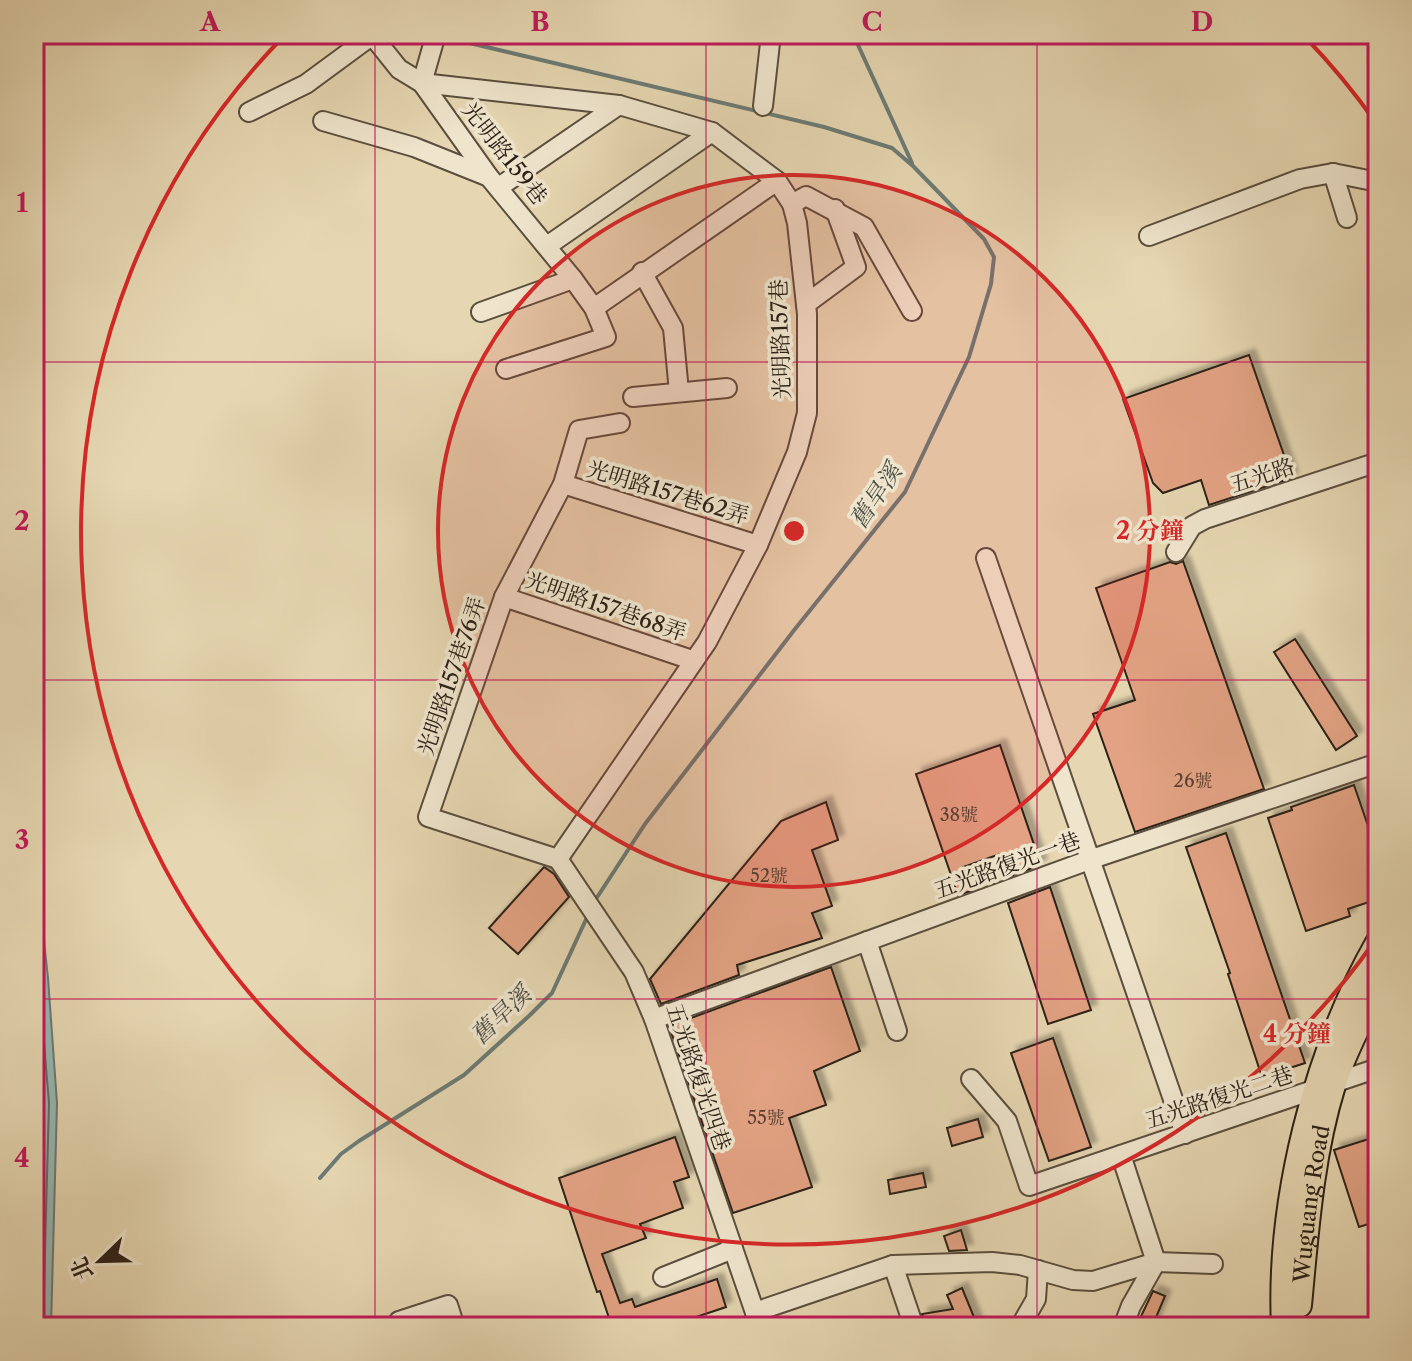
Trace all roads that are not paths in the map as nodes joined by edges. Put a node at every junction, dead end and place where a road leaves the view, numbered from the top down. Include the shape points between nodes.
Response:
1 (436, 34) edge
2 (771, 34) edge
3 (372, 35) edge
4 (423, 77) junction
5 (619, 105) junction
6 (763, 106) dead end
7 (249, 112) dead end
8 (323, 121) dead end
9 (712, 132) junction
10 (1333, 173) junction
11 (777, 181) junction
12 (494, 182) junction
13 (1378, 182) edge
14 (792, 204) junction
15 (835, 209) junction
16 (1347, 218) dead end
17 (1149, 236) dead end
18 (547, 246) junction
19 (642, 272) junction
20 (573, 279) junction
21 (806, 304) junction
22 (594, 308) junction
23 (912, 311) dead end
24 (481, 312) dead end
25 (506, 369) dead end
26 (727, 388) dead end
27 (679, 392) junction
28 (633, 397) dead end
29 (620, 423) dead end
30 (1378, 462) edge
31 (563, 484) junction
32 (758, 545) junction
33 (1176, 552) dead end
34 (986, 558) dead end
35 (504, 597) junction
36 (692, 660) junction
37 (1378, 763) edge
38 (558, 859) junction
39 (1092, 859) junction
40 (867, 941) junction
41 (1378, 943) edge
42 (1378, 984) edge
43 (654, 1019) junction
44 (897, 1031) dead end
45 (1378, 1068) edge
46 (971, 1079) dead end
47 (1324, 1087) junction
48 (1185, 1134) junction
49 (1121, 1155) junction
50 (733, 1249) junction
51 (1156, 1262) junction
52 (1213, 1264) dead end
53 (893, 1265) junction
54 (1038, 1270) junction
55 (663, 1277) dead end
56 (758, 1319) edge
57 (399, 1321) dead end
58 (455, 1327) edge
59 (914, 1327) edge
60 (1020, 1327) edge
61 (1123, 1327) edge
62 (1284, 1327) edge
63 (1299, 1327) edge

1 - 4 street
2 - 6 street
3 - 4 street, 光明路159巷 via 399,69
3 - 7 street via 306,84
4 - 5 street, 光明路157巷
4 - 12 street, 光明路159巷
5 - 9 street, 光明路157巷
5 - 12 street
8 - 12 street via 414,147
9 - 11 street, 光明路157巷
9 - 18 street
10 - 13 street
10 - 16 street
10 - 17 street via 1300,179
11 - 14 street, 光明路157巷
11 - 19 street
12 - 18 street, 光明路159巷
14 - 15 street via 806,196
14 - 21 street, 光明路157巷
15 - 21 street via 856,267
15 - 23 street via 864,227
18 - 20 street, 光明路159巷
19 - 22 street
19 - 27 street via 673,328
20 - 22 street, 光明路159巷
20 - 24 street
21 - 32 street, 光明路157巷 via 807,413 797,452
22 - 25 street via 606,337
26 - 27 street
27 - 28 street
29 - 31 street, 光明路157巷76弄 via 579,430
30 - 33 street, 五光路 via 1205,519 1192,526
31 - 32 street, 光明路157巷62弄
31 - 35 street, 光明路157巷76弄
32 - 36 street, 光明路157巷 via 707,642
34 - 39 street
35 - 36 street, 光明路157巷68弄
35 - 38 street, 光明路157巷76弄 via 428,817
36 - 38 street, 光明路157巷
37 - 39 street, 五光路復光一巷
38 - 43 street, 五光路復光四巷 via 634,972
39 - 40 street, 五光路復光一巷
39 - 48 street
40 - 43 street, 五光路復光一巷
40 - 44 street
41 - 47 main road via 1354,986
42 - 47 main road
43 - 50 street, 五光路復光四巷
45 - 47 street, 五光路復光二巷
46 - 49 street, 五光路復光二巷 via 1007,1121 1029,1186
47 - 48 street, 五光路復光二巷
47 - 62 main road, Wuguang Road via 1298,1160
47 - 63 main road, Wuguang Road
48 - 49 street, 五光路復光二巷
49 - 51 street
50 - 55 street
50 - 56 street, 五光路復光四巷
51 - 52 street
51 - 54 street via 1093,1281
51 - 61 street
53 - 54 street via 992,1262
53 - 56 street
53 - 59 street
54 - 60 street via 1036,1299
57 - 58 street via 448,1305

